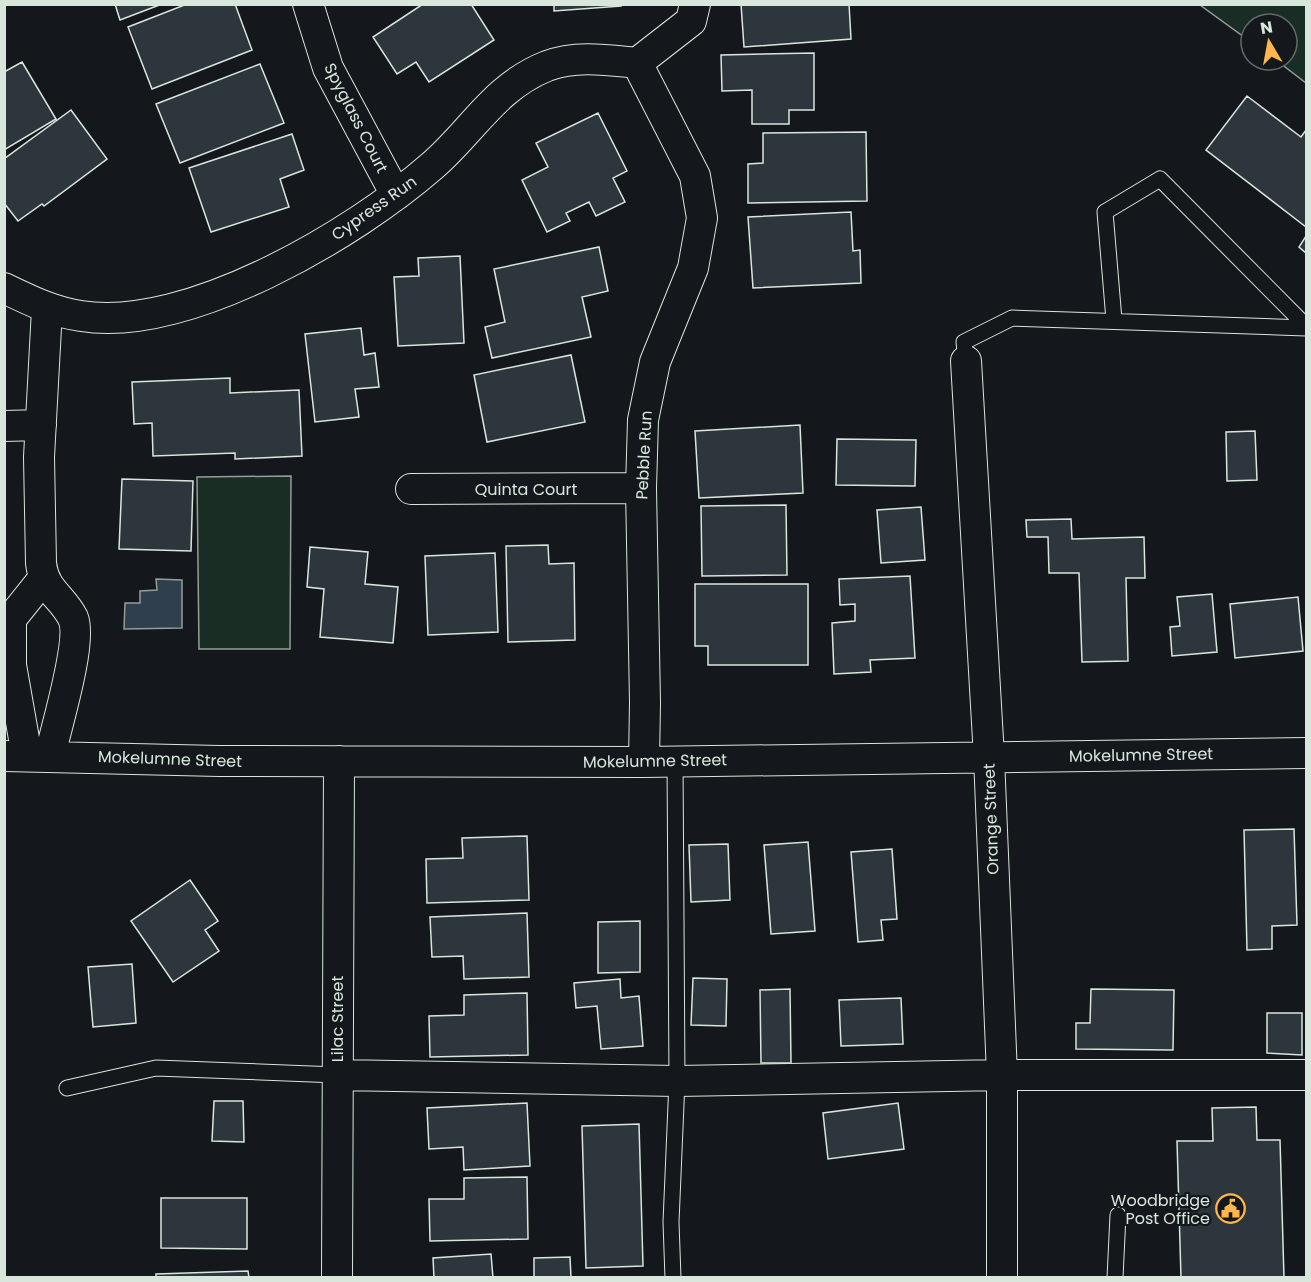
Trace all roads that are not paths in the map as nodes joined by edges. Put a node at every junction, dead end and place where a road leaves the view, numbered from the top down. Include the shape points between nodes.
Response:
1 (308, 4) edge
2 (695, 4) edge
3 (637, 63) junction
4 (396, 195) junction
5 (4, 288) edge
6 (47, 309) junction
7 (1114, 320) junction
8 (1306, 327) edge
9 (966, 361) joint
10 (41, 425) junction
11 (4, 426) edge
12 (641, 488) junction
13 (411, 489) dead end
14 (43, 579) junction
15 (1306, 753) edge
16 (27, 756) edge
17 (989, 757) junction
18 (675, 760) junction
19 (339, 761) junction
20 (644, 762) junction
21 (337, 1075) junction
22 (1306, 1075) edge
23 (1002, 1076) junction
24 (677, 1081) junction
25 (67, 1088) dead end
26 (1118, 1215) dead end
27 (337, 1278) edge
28 (673, 1278) edge
29 (1002, 1278) edge
30 (1115, 1278) edge

1 - 4 street, Spyglass Court via 328,68
2 - 3 street via 690,21
3 - 4 street, Cypress Run via 567,61 526,76 486,107 439,160
3 - 12 street, Pebble Run via 695,176 702,218 693,268 655,362 643,420
4 - 6 street, Cypress Run via 328,240 254,278 187,304 117,317 82,317
5 - 6 street, Cypress Run
6 - 10 street
7 - 8 lane
7 - 8 lane via 1105,212 1160,179
7 - 9 lane via 1012,318 964,342
9 - 17 street, Orange Street
10 - 11 street
10 - 14 street
12 - 13 street, Quinta Court
12 - 20 street, Pebble Run
14 - 16 street via 11,619 10,665
14 - 16 street via 74,620 73,668
15 - 17 street, Mokelumne Street
16 - 19 street, Mokelumne Street
17 - 18 street, Mokelumne Street
17 - 23 street, Orange Street
18 - 20 street, Mokelumne Street
18 - 24 lane
19 - 20 street, Mokelumne Street
19 - 21 street, Lilac Street
21 - 24 street
21 - 25 lane via 156,1068
21 - 27 street, Lilac Street
22 - 23 street
23 - 24 street
23 - 29 street, Orange Street
24 - 28 lane via 671,1222
26 - 30 lane

